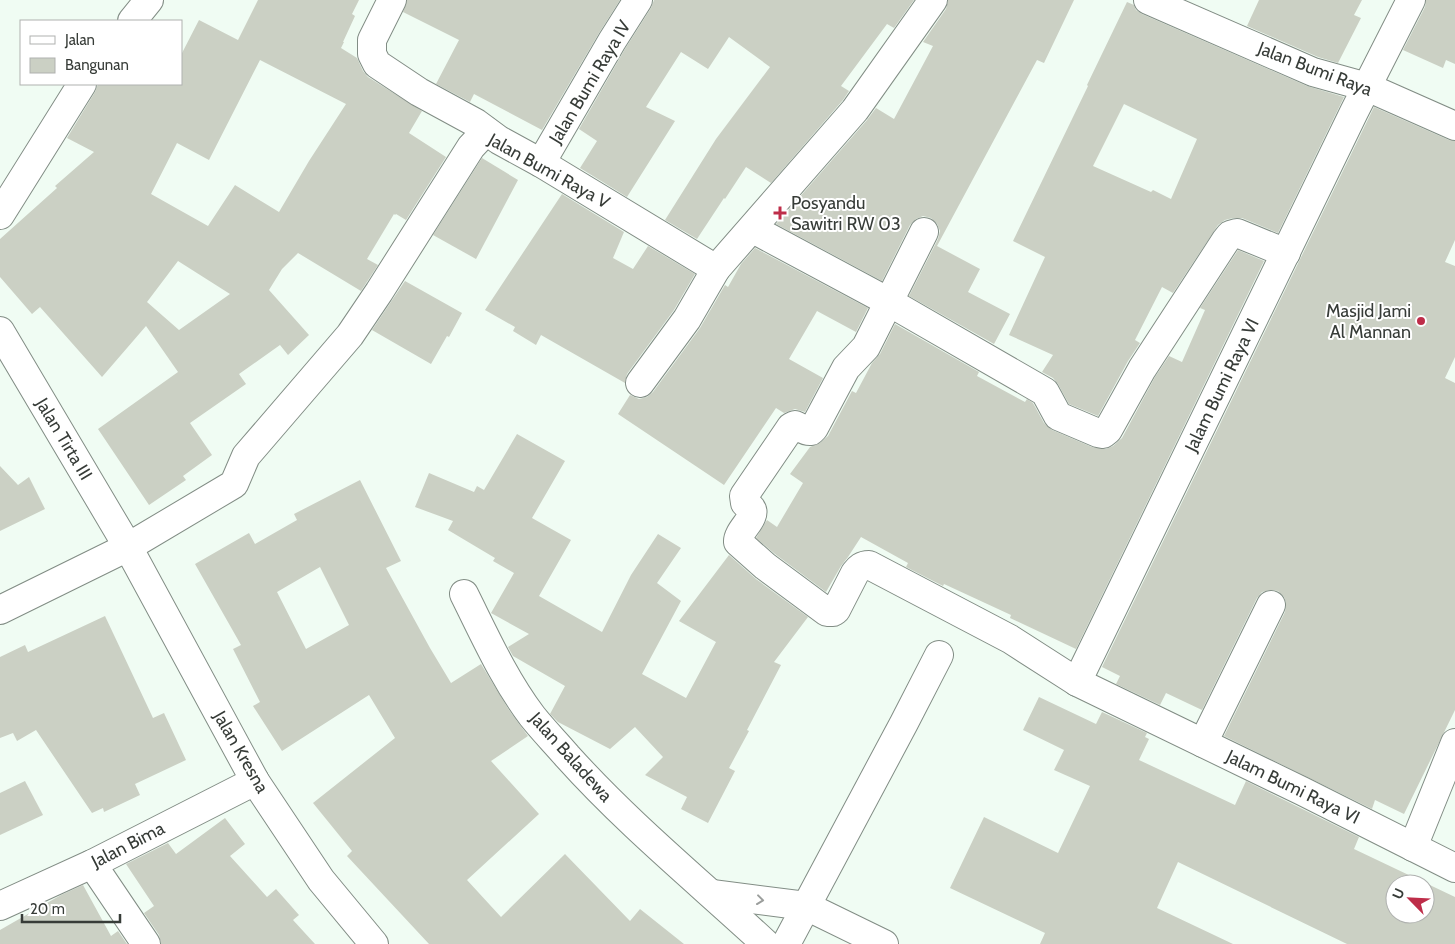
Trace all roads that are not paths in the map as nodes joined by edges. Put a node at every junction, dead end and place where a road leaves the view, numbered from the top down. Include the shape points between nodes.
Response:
1 (148, 0) edge
2 (392, 0) edge
3 (638, 0) edge
4 (933, 0) edge
5 (1148, 0) edge
6 (1411, 0) edge
7 (133, 20) edge
8 (81, 85) edge
9 (1367, 87) junction
10 (1455, 126) edge
11 (486, 131) junction
12 (541, 163) junction
13 (0, 215) edge
14 (752, 229) junction
15 (924, 232) dead end
16 (1286, 253) junction
17 (716, 269) junction
18 (889, 302) junction
19 (0, 331) edge
20 (640, 383) dead end
21 (128, 547) junction
22 (464, 594) dead end
23 (1271, 605) dead end
24 (0, 610) edge
25 (939, 655) dead end
26 (1077, 682) junction
27 (1203, 743) junction
28 (1455, 743) edge
29 (255, 781) junction
30 (1413, 847) junction
31 (92, 864) junction
32 (1455, 868) edge
33 (712, 894) junction
34 (0, 906) edge
35 (806, 906) junction
36 (146, 944) edge
37 (374, 944) edge
38 (766, 944) edge
39 (786, 944) edge
40 (884, 944) edge

1 - 7 street
2 - 11 street via 372,40 372,54 377,64
3 - 12 street, Jalan Bumi Raya IV
4 - 14 street via 855,110
5 - 9 street, Jalan Bumi Raya via 1313,72
6 - 9 street, Jalam Bumi Raya VI
8 - 13 street
9 - 10 street, Jalan Bumi Raya
9 - 16 street, Jalam Bumi Raya VI
11 - 12 street, Jalan Bumi Raya V
11 - 21 street, Jalan Bumi Raya V via 472,147 350,335 246,456 234,484
12 - 17 street, Jalan Bumi Raya V
14 - 17 street
14 - 18 street
15 - 18 street
16 - 18 street via 1237,233 1230,234 1103,434 1058,416 1046,392
16 - 26 street, Jalam Bumi Raya VI
17 - 20 street via 687,318
18 - 26 street, Jalam Bumi Raya VI via 866,347 846,368 814,428 808,432 795,425 791,427 744,496 744,503 753,512 738,542 827,612 833,612 839,606 859,568 869,566 1010,639
19 - 21 street, Jalan Tirta III
21 - 24 street, Jalan Bumi Raya V
21 - 29 street, Jalan Kresna
22 - 33 street, Jalan Baladewa via 510,684 533,718 591,783
23 - 27 street
25 - 35 street
26 - 27 street, Jalam Bumi Raya VI
27 - 30 street, Jalam Bumi Raya VI
28 - 30 street
29 - 31 street, Jalan Bima
29 - 37 street, Jalan Kresna via 321,880
30 - 32 street, Jalam Bumi Raya VI
31 - 34 street, Jalan Bima
31 - 36 street
33 -> 35 street
33 - 38 street, Jalan Baladewa
35 - 39 street
35 - 40 street

